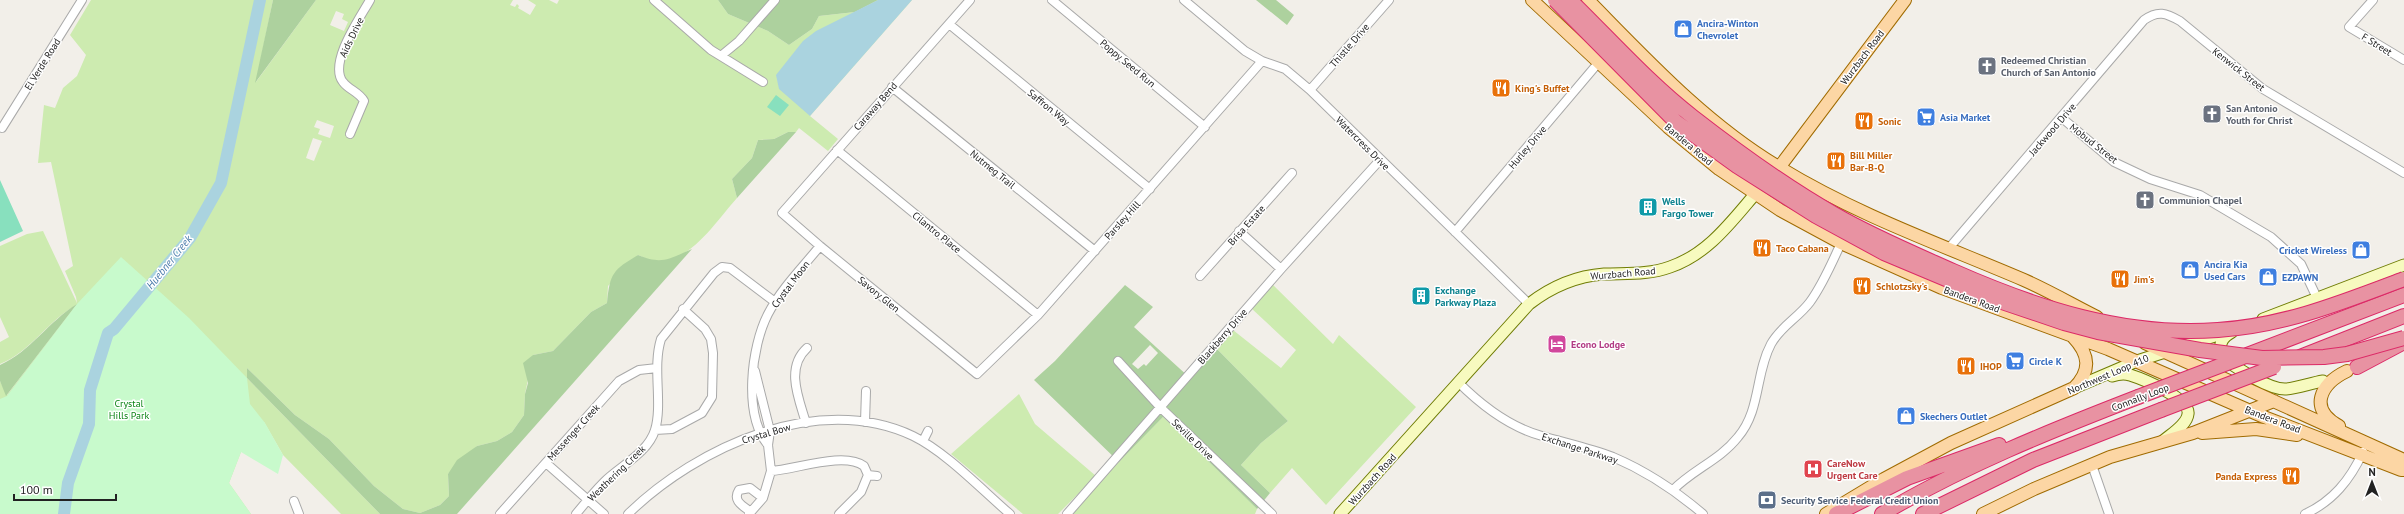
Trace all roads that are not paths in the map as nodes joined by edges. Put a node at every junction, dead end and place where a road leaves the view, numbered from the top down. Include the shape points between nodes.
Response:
1 (82, 0) edge
2 (370, 0) edge
3 (654, 0) edge
4 (775, 0) edge
5 (970, 0) edge
6 (1052, 0) edge
7 (1184, 0) edge
8 (1389, 0) edge
9 (1532, 0) edge
10 (1554, 0) edge
11 (1565, 0) edge
12 (1570, 0) edge
13 (1582, 0) edge
14 (1588, 0) edge
15 (1905, 0) edge
16 (2373, 0) edge
17 (2158, 13) joint
18 (949, 24) junction
19 (1612, 24) junction
20 (1572, 38) junction
21 (722, 55) junction
22 (2404, 59) edge
23 (1262, 61) junction
24 (1599, 62) junction
25 (763, 82) dead end
26 (892, 87) junction
27 (1310, 90) junction
28 (2062, 118) junction
29 (1205, 127) junction
30 (2, 128) dead end
31 (350, 134) dead end
32 (837, 150) junction
33 (1380, 160) junction
34 (1780, 168) junction
35 (1292, 173) dead end
36 (2404, 173) edge
37 (1150, 189) junction
38 (1756, 193) junction
39 (782, 213) joint
40 (1240, 231) junction
41 (1454, 232) junction
42 (1841, 243) junction
43 (820, 246) junction
44 (1948, 248) junction
45 (1095, 251) junction
46 (2404, 265) edge
47 (1281, 269) junction
48 (1200, 276) dead end
49 (2404, 278) edge
50 (2404, 295) edge
51 (2317, 298) junction
52 (775, 302) junction
53 (1529, 304) junction
54 (683, 309) junction
55 (1038, 315) junction
56 (2404, 316) edge
57 (2241, 327) junction
58 (2119, 328) junction
59 (2222, 333) junction
60 (2072, 336) junction
61 (2404, 338) edge
62 (2404, 342) edge
63 (808, 348) dead end
64 (2404, 348) edge
65 (2163, 352) junction
66 (1118, 361) dead end
67 (2137, 361) junction
68 (656, 368) junction
69 (2352, 369) junction
70 (754, 370) junction
71 (976, 374) joint
72 (2099, 377) junction
73 (2323, 381) junction
74 (1458, 382) junction
75 (2074, 388) junction
76 (866, 391) dead end
77 (2274, 401) junction
78 (1161, 408) junction
79 (2249, 410) junction
80 (864, 422) junction
81 (806, 423) junction
82 (655, 430) junction
83 (770, 431) junction
84 (928, 431) dead end
85 (2193, 433) junction
86 (760, 434) junction
87 (2345, 435) junction
88 (2034, 438) junction
89 (923, 441) junction
90 (2163, 441) junction
91 (768, 444) junction
92 (2335, 444) junction
93 (2365, 450) junction
94 (2404, 460) edge
95 (546, 463) junction
96 (2092, 465) junction
97 (2404, 470) edge
98 (771, 471) junction
99 (868, 475) junction
100 (877, 476) dead end
101 (1673, 490) junction
102 (763, 498) junction
103 (588, 500) junction
104 (294, 501) dead end
105 (750, 513) edge
106 (299, 514) edge
107 (500, 514) edge
108 (576, 514) edge
109 (604, 514) edge
110 (628, 514) edge
111 (839, 514) edge
112 (1010, 514) edge
113 (1067, 514) edge
114 (1272, 514) edge
115 (1340, 514) edge
116 (1703, 514) edge
117 (1826, 514) edge
118 (1836, 514) edge
119 (1882, 514) edge
120 (1923, 514) edge
121 (1983, 514) edge
122 (2109, 514) edge
123 (2305, 514) edge

1 - 30 street, El Verde Road
2 - 31 street, Aids Drive via 339,61 344,83 364,101
3 - 21 street via 711,50
4 - 21 street via 739,42
5 - 18 street, Caraway Bend
6 - 29 street, Poppy Seed Run
7 - 23 street, Watercress Drive via 1245,51
8 - 27 street, Thistle Drive
9 - 20 main road, Bandera Road
10 - 61 highway, bridge via 1676,122 1736,166 1816,216 1884,253 1996,300 2098,332 2262,358 2324,358
11 - 20 main road via 1557,10 1556,16 1560,25
12 - 49 highway, bridge via 1691,116 1770,173 1833,213 1886,241 2022,299 2086,319 2123,326 2172,332 2219,330 2273,323 2300,316
13 - 19 main road
14 - 19 main road, Bandera Road
15 - 34 main road, Wurzbach Road
16 - 22 street, F Street via 2350,27
17 - 28 street, Jackwood Drive via 2144,20
17 - 36 street, Kenwick Street via 2169,14 2180,21 2263,89
18 - 26 street, Caraway Bend
18 - 37 street, Saffron Way
19 - 34 main road, Bandera Road via 1666,80 1717,124
20 - 24 main road, Bandera Road
21 - 25 street
23 - 27 street, Watercress Drive via 1285,69
23 - 29 street, Parsley Hill
24 - 38 main road, Bandera Road via 1668,127 1719,169
24 - 41 street, Hurley Drive
26 - 32 street, Caraway Bend
26 - 45 street, Nutmeg Trail
27 - 33 street, Watercress Drive
28 - 44 street, Jackwood Drive
28 - 51 street, Mobud Street via 2114,162 2150,179 2200,195 2271,237 2301,264
29 - 37 street, Parsley Hill
32 - 39 street, Caraway Bend
32 - 55 street, Cilantro Place
33 - 41 street, Watercress Drive
33 - 47 street, Blackberry Drive
34 - 38 main road, Wurzbach Road
34 - 44 main road, Bandera Road via 1843,203
35 - 40 street, Brisa Estate
37 - 45 street, Parsley Hill
38 - 42 main road, Bandera Road via 1780,210
38 - 53 main road, Wurzbach Road via 1715,239 1701,252 1686,260 1657,271 1585,276 1542,294
39 - 43 street, Savory Glen
40 - 47 street
40 - 48 street, Brisa Estate
41 - 53 street, Watercress Drive
42 - 60 main road, Bandera Road via 1942,288
42 - 101 street via 1809,303 1783,327 1771,344 1762,364 1755,404 1744,429 1727,449 1684,478
43 - 52 street, Crystal Moon
43 - 71 street, Savory Glen
44 - 58 main road, Bandera Road via 2026,281
45 - 55 street, Parsley Hill
46 - 51 main road, Northwest Loop 410
47 - 78 street, Blackberry Drive
50 - 88 highway, Connally Loop, bridge
51 - 57 main road, Northwest Loop 410
52 - 54 street via 730,268 725,267 718,268
52 - 70 street, Crystal Moon via 760,333
53 - 74 main road, Wurzbach Road
54 - 68 street via 661,339 657,350
54 - 82 street via 709,334 714,353 712,397 702,413 672,429
55 - 71 street, Parsley Hill
56 - 120 highway, Connally Loop, bridge via 2010,470
57 - 59 main road, Northwest Loop 410
57 - 73 main road via 2223,337 2220,343 2221,357 2276,388 2286,389
58 - 59 main road via 2174,337
58 - 65 main road, Bandera Road
59 - 65 main road, Northwest Loop 410
60 - 67 main road, Bandera Road
60 - 75 main road via 2083,349 2087,362 2085,374
62 - 69 highway
63 - 81 street via 799,357 795,374
64 - 69 main road
65 - 67 main road, Northwest Loop 410
65 - 77 main road, Bandera Road
66 - 78 street, Seville Drive
67 - 72 main road, Northwest Loop 410
67 - 79 main road, Bandera Road
68 - 82 street
68 - 95 street, Messenger Creek via 639,370 619,381
69 - 73 main road
69 - 87 main road via 2326,384 2321,400 2327,417 2341,427
70 - 83 street, Crystal Moon
70 - 86 street, Crystal Moon via 751,392
72 - 75 main road, Northwest Loop 410
72 - 90 main road via 2130,375 2184,402 2189,411 2187,420
73 - 77 main road
74 - 101 street, Exchange Parkway via 1475,399 1507,422 1542,436 1612,457
74 - 115 main road, Wurzbach Road
75 - 117 main road, Northwest Loop 410 via 1951,443 1884,478
76 - 80 street
77 - 79 main road
77 - 87 main road, Bandera Road
78 - 113 street, Blackberry Drive
78 - 114 street, Seville Drive
79 - 85 main road
79 - 92 main road, Bandera Road
80 - 81 street, Crystal Bow
80 - 89 street, Crystal Bow via 898,430
81 - 83 street, Crystal Bow
82 - 103 street, Weathering Creek via 643,448 605,481
83 - 86 street, Crystal Bow
83 - 91 street, Crystal Moon
84 - 89 street
85 - 90 main road
85 - 92 main road via 2234,429 2264,430
86 - 91 street, Crystal Moon
86 - 110 street, Crystal Bow via 716,450 688,466 661,484
87 - 93 main road, Bandera Road
88 - 118 highway via 1994,446 1932,468 1885,488
88 - 119 highway, Connally Loop via 1960,472
89 - 112 street, Crystal Bow
90 - 96 main road
91 - 98 street, Crystal Moon
92 - 93 main road, Bandera Road
93 - 94 main road, Bandera Road
93 - 97 main road, Bandera Road
93 - 123 street via 2335,495
95 - 103 street
95 - 107 street, Messenger Creek
96 - 121 main road
96 - 122 street
98 - 99 street via 822,462 851,462 864,466
98 - 102 street, Crystal Moon
99 - 100 street
99 - 111 street via 861,492
101 - 116 street, Exchange Parkway
102 - 105 street, Crystal Moon
102 - 105 street, Crystal Moon via 750,488 739,490 736,497 738,504
103 - 108 street, Weathering Creek
103 - 109 street
104 - 106 street

